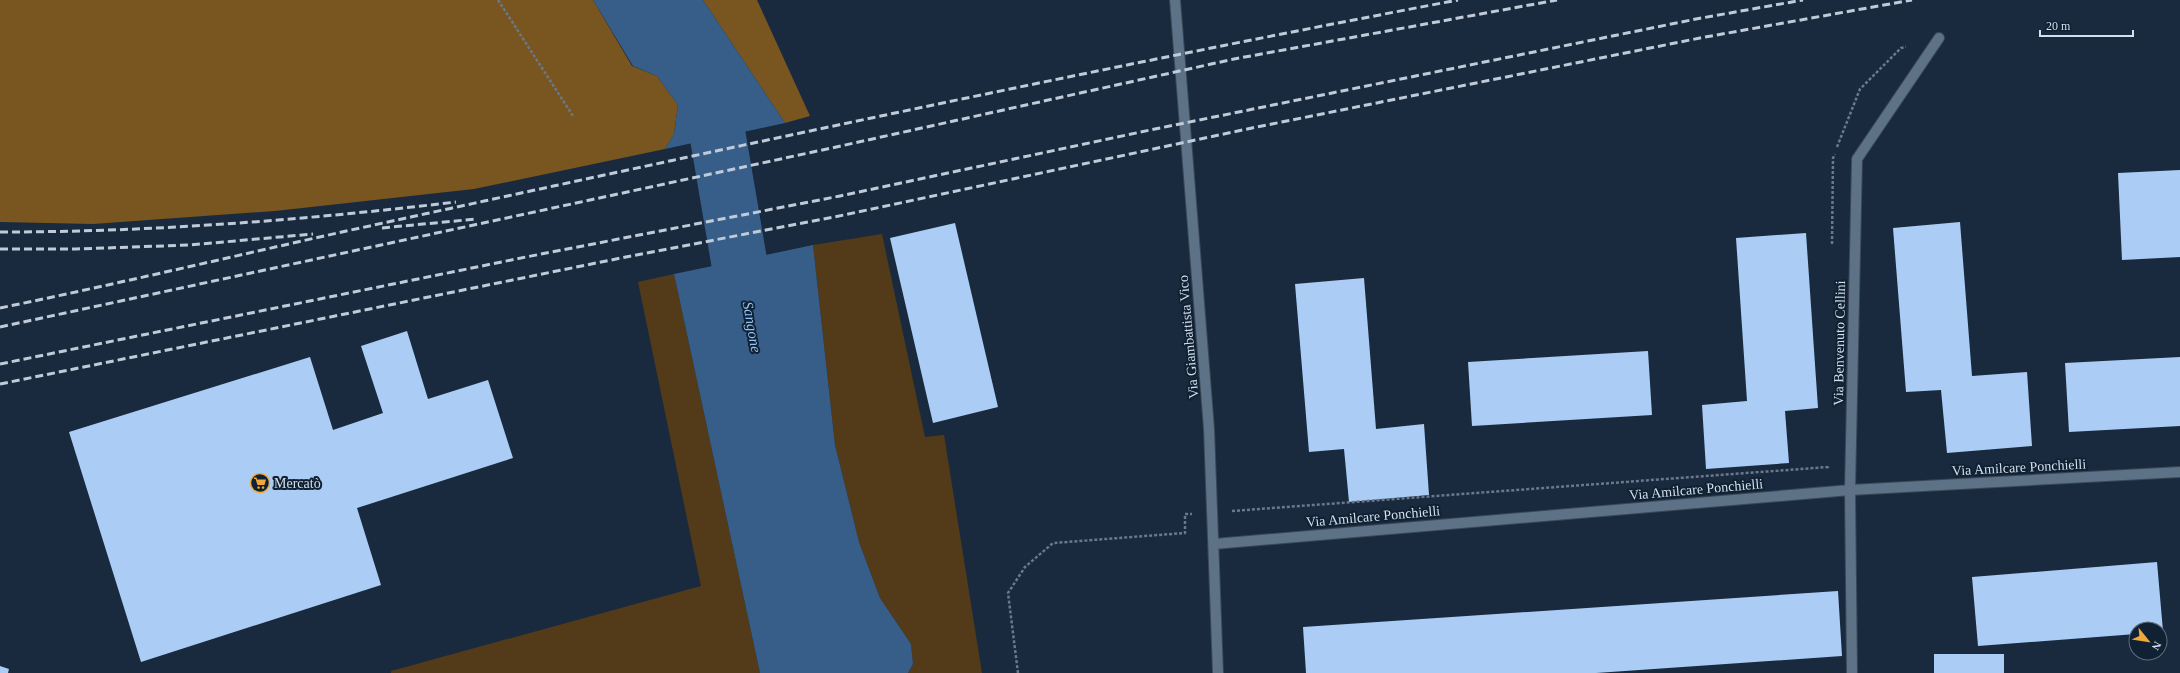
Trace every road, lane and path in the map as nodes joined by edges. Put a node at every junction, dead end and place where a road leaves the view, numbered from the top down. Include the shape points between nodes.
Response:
1 (498, 0) edge
2 (1176, 0) edge
3 (1939, 38) joint
4 (573, 116) dead end
5 (1832, 246) dead end
6 (1828, 459) dead end
7 (2180, 472) edge
8 (1850, 490) junction
9 (1244, 510) dead end
10 (1185, 514) dead end
11 (1214, 544) junction
12 (1018, 673) edge
13 (1218, 673) edge
14 (1852, 673) edge

1 - 4 path
2 - 11 street, Via Giambattista Vico via 1209,429
3 - 5 path via 1901,48 1860,89 1833,158
3 - 8 street, Via Benvenuto Cellini via 1857,159
6 - 9 path via 1828,467
7 - 8 street, Via Amilcare Ponchielli
8 - 11 street, Via Amilcare Ponchielli
8 - 14 street, Via Benvenuto Cellini
10 - 12 path via 1185,533 1053,543 1026,567 1008,593
11 - 13 street, Via Giambattista Vico

